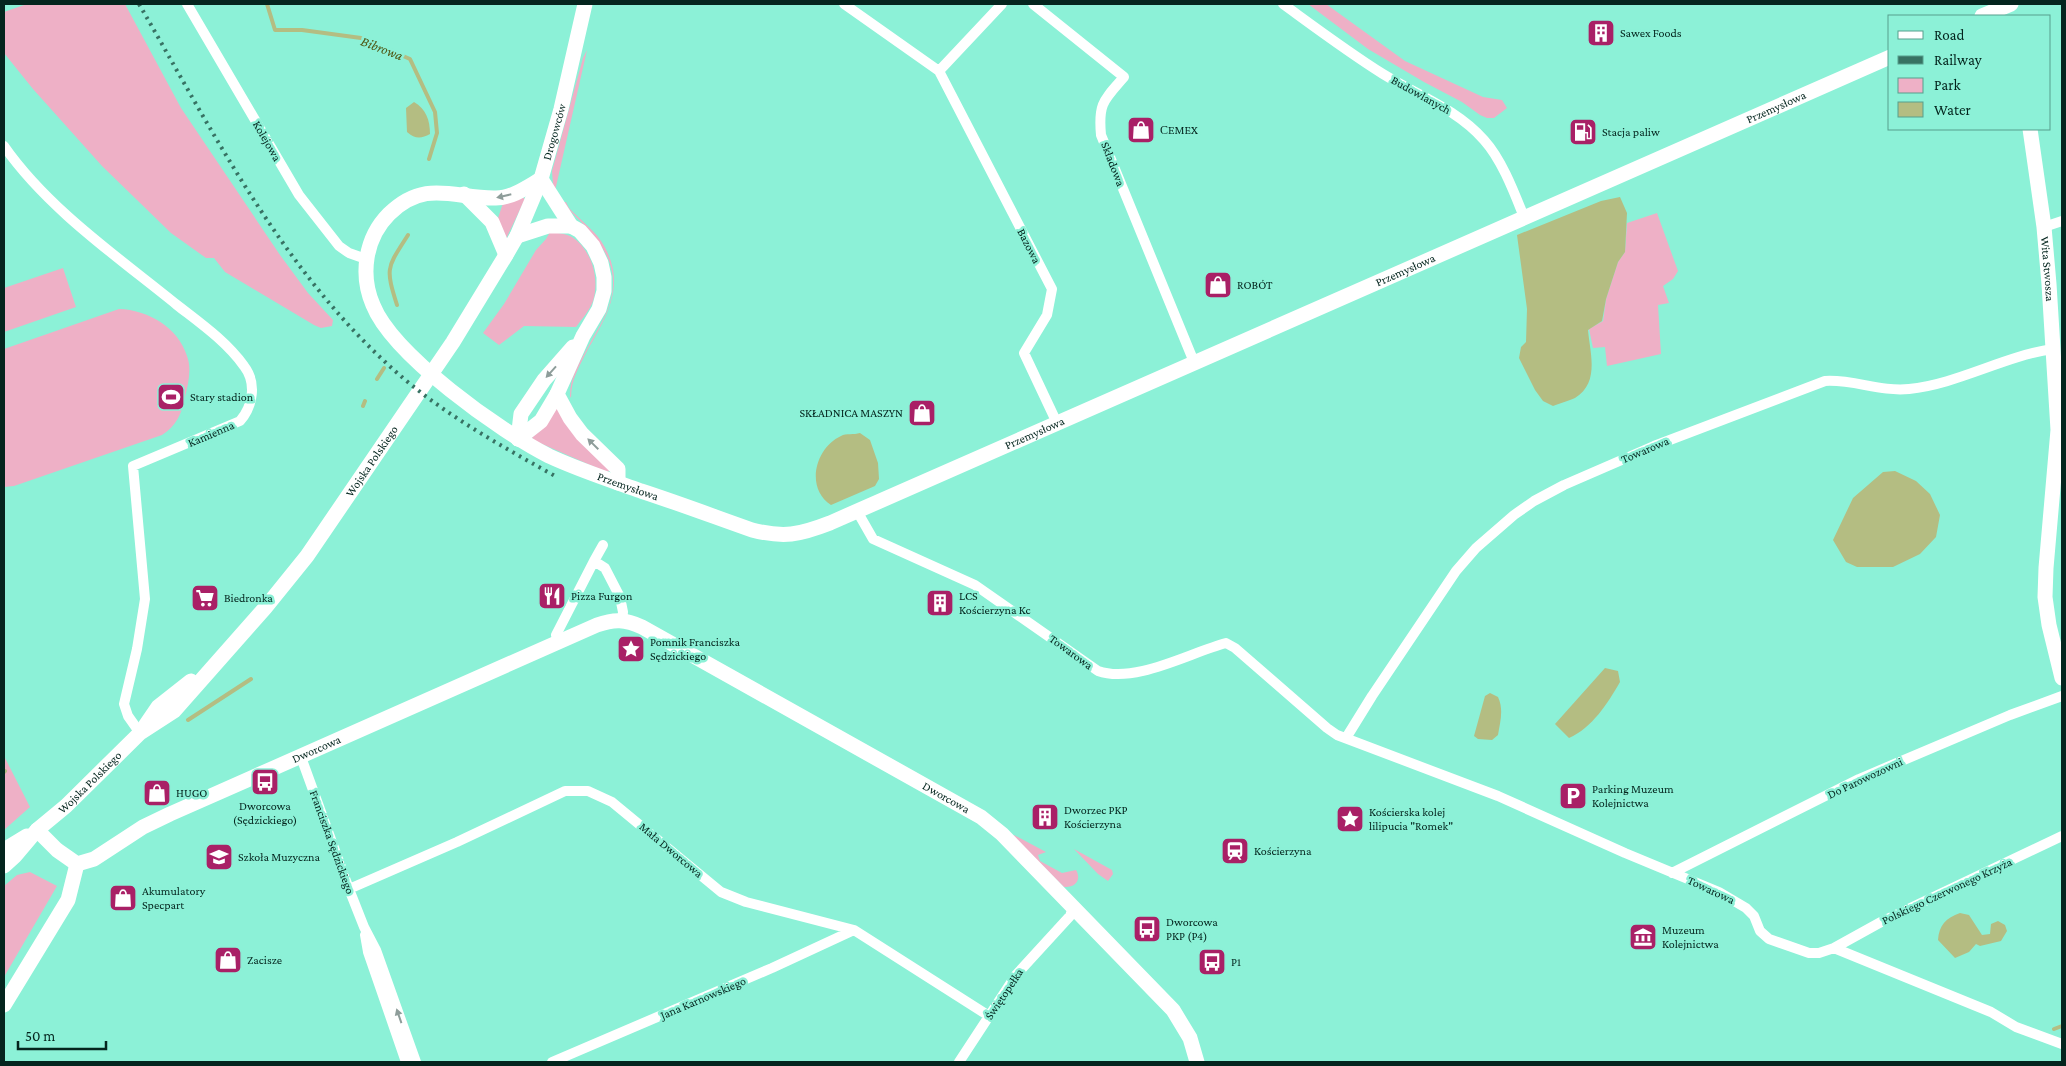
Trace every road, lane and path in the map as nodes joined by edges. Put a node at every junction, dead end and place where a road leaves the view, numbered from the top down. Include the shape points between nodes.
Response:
1 (187, 4) edge
2 (585, 4) edge
3 (844, 4) edge
4 (1002, 4) edge
5 (1032, 4) edge
6 (1283, 4) edge
7 (2011, 4) edge
8 (1998, 13) edge
9 (1888, 58) edge
10 (939, 71) junction
11 (2030, 130) edge
12 (4, 146) edge
13 (541, 179) junction
14 (464, 194) junction
15 (1524, 217) junction
16 (2062, 221) edge
17 (571, 226) junction
18 (2044, 226) junction
19 (517, 236) junction
20 (506, 255) junction
21 (366, 260) junction
22 (583, 336) junction
23 (2053, 349) junction
24 (1194, 362) junction
25 (557, 394) junction
26 (1057, 423) junction
27 (518, 439) junction
28 (618, 483) junction
29 (857, 511) junction
30 (603, 545) dead end
31 (594, 561) junction
32 (622, 620) junction
33 (559, 642) junction
34 (2062, 678) edge
35 (2062, 696) edge
36 (140, 733) junction
37 (1346, 738) junction
38 (301, 756) junction
39 (37, 830) junction
40 (2062, 836) edge
41 (4, 850) edge
42 (78, 864) junction
43 (4, 866) edge
44 (1672, 873) junction
45 (349, 889) junction
46 (1073, 908) junction
47 (364, 927) junction
48 (854, 930) junction
49 (1834, 948) junction
50 (4, 1005) edge
51 (989, 1016) junction
52 (2062, 1044) edge
53 (406, 1062) edge
54 (416, 1062) edge
55 (552, 1062) edge
56 (959, 1062) edge
57 (1197, 1062) edge

1 - 21 street, Kolejowa via 299,195 339,246
2 - 13 main road, Drogowców
3 - 10 street, Bazowa
4 - 10 street
5 - 24 street, Składowa via 1124,77 1101,108 1101,135
6 - 15 street, Budowlanych via 1383,74 1456,115 1471,127 1498,161
7 - 8 main road
9 - 15 main road, Przemysłowa
10 - 26 street, Bazowa via 1052,289 1047,315 1024,354
11 - 18 main road, Wita Stwosza
12 - 36 street, Kamienna via 61,210 219,339 244,366 251,383 251,403 240,421 134,466 146,599 124,704
13 -> 14 main road, Przemysłowa via 518,193 497,198
13 - 17 main road
13 - 19 main road, Drogowców
14 - 20 main road via 492,222
14 - 21 main road, Przemysłowa via 432,193 397,207 381,222
15 - 24 main road, Przemysłowa
16 - 18 street
17 - 19 main road via 548,226
17 - 22 main road via 593,246 602,263 604,277 599,309
18 - 23 main road, Wita Stwosza
19 - 20 main road, Drogowców
20 - 36 main road, Wojska Polskiego via 453,342 307,556 221,657 158,707
21 - 27 main road, Przemysłowa via 367,285 373,306 394,337 472,407
22 - 25 main road
22 -> 27 main road via 544,380 520,414
23 - 34 main road, Wita Stwosza via 2058,430 2046,596 2049,625
23 - 37 street, Towarowa via 1908,389 1825,381 1654,446 1534,501 1494,531 1456,571
24 - 26 main road, Przemysłowa
25 - 27 main road via 541,420
28 -> 25 main road via 618,470 582,434
26 - 29 main road, Przemysłowa
27 - 28 main road, Przemysłowa via 549,456
28 - 29 main road, Przemysłowa via 767,533 795,535
29 - 37 street, Towarowa via 873,539 975,585 1094,669 1114,675 1132,674 1226,642 1327,728
30 - 31 street
31 - 32 street via 605,568 622,603
31 - 33 street via 556,635
32 - 33 main road, Dworcowa via 610,620
32 - 46 main road, Dworcowa via 651,632 981,817 1002,834
33 - 38 main road, Dworcowa
35 - 44 street, Do Parowozowni via 1859,780
36 - 39 main road, Wojska Polskiego
37 - 44 street, Towarowa via 1498,796
38 - 42 main road, Dworcowa via 152,822 94,859
38 - 45 street, Franciszka Sędzickiego
39 - 41 main road, Wojska Polskiego
39 - 42 main road via 56,850
39 - 43 main road, Wojska Polskiego
40 - 49 street, Polskiego Czerwonego Krzyża via 1881,922
42 - 50 main road via 68,900
44 - 49 street, Towarowa via 1719,892 1746,908 1754,916 1760,931 1769,938 1809,954
45 - 47 street, Franciszka Sędzickiego
45 - 48 street, Mała Dworcowa via 565,791 588,791 612,802 722,892 746,902
46 - 51 street, Świętopełka via 1070,916 1016,975
46 - 57 main road, Dworcowa via 1173,1010 1190,1038
47 - 53 street, Franciszka Sędzickiego via 368,952
54 -> 47 street, Franciszka Sędzickiego via 376,950
48 - 51 street, Mała Dworcowa
48 - 55 street, Jana Karnowskiego
49 - 52 street
51 - 56 street, Świętopełka

